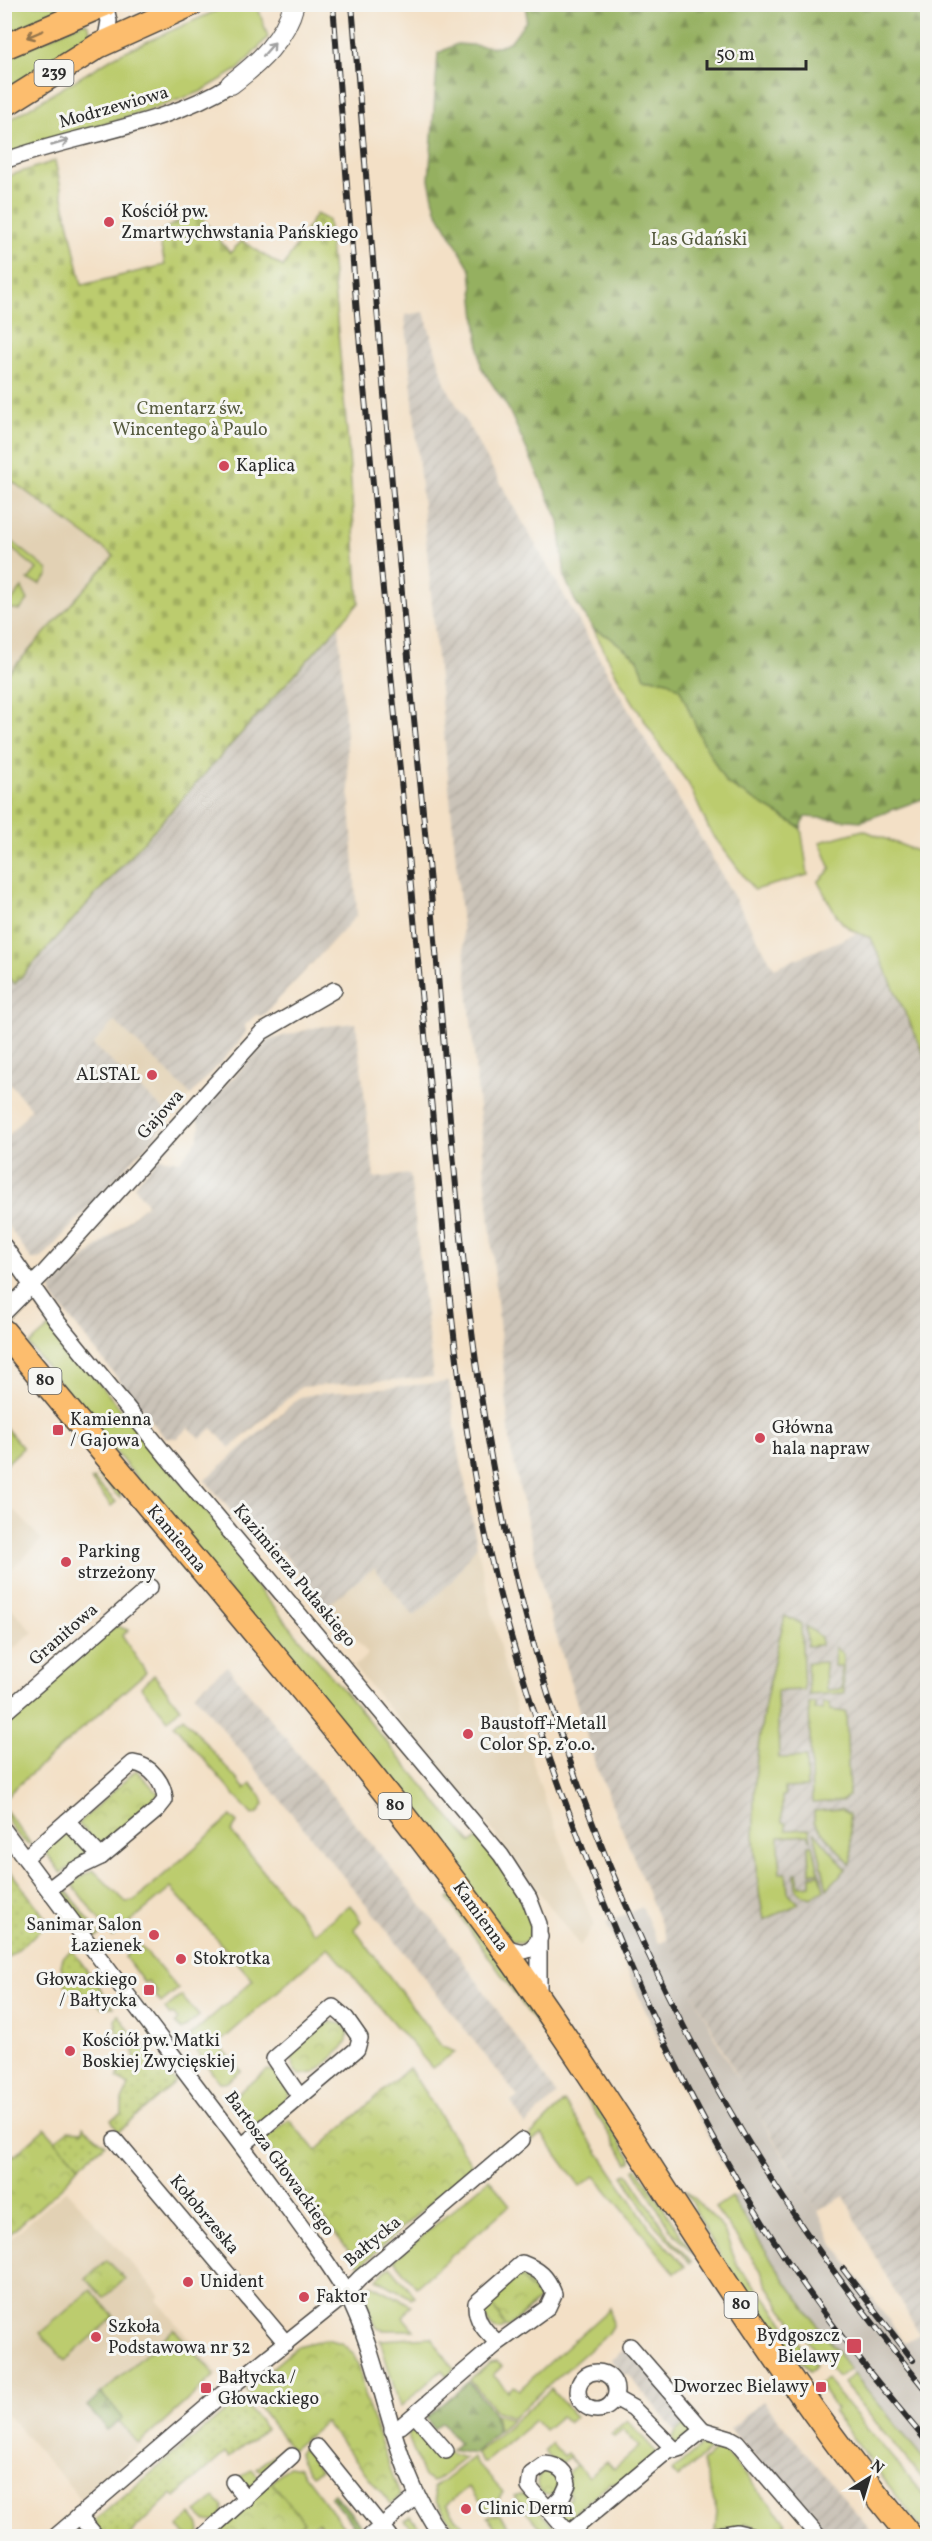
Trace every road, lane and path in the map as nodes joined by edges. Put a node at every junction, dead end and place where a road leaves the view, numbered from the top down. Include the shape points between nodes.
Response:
1 (105, 4) edge
2 (191, 4) edge
3 (294, 4) edge
4 (105, 43) junction
5 (4, 47) edge
6 (231, 84) joint
7 (4, 105) edge
8 (4, 161) edge
9 (334, 990) dead end
10 (4, 1246) edge
11 (32, 1286) junction
12 (4, 1313) edge
13 (4, 1332) edge
14 (150, 1587) dead end
15 (4, 1713) edge
16 (67, 1821) junction
17 (4, 1830) edge
18 (101, 1857) junction
19 (25, 1858) junction
20 (49, 1889) junction
21 (540, 1937) junction
22 (501, 1945) junction
23 (539, 1999) junction
24 (300, 2097) junction
25 (115, 2140) dead end
26 (522, 2140) dead end
27 (242, 2146) junction
28 (346, 2294) junction
29 (286, 2343) junction
30 (498, 2343) junction
31 (630, 2346) dead end
32 (615, 2398) dead end
33 (415, 2415) junction
34 (392, 2430) junction
35 (703, 2430) junction
36 (317, 2447) dead end
37 (671, 2448) junction
38 (446, 2451) dead end
39 (292, 2456) dead end
40 (233, 2482) dead end
41 (416, 2497) junction
42 (246, 2499) junction
43 (548, 2510) dead end
44 (79, 2516) junction
45 (380, 2533) edge
46 (570, 2535) edge
47 (56, 2536) edge
48 (96, 2536) edge
49 (203, 2536) edge
50 (442, 2536) edge
51 (712, 2536) edge
52 (754, 2536) edge
53 (818, 2536) edge
54 (910, 2536) edge

1 - 4 street via 109,21
1 -> 5 main road, 239
2 - 4 main road, 239
6 -> 3 street via 272,47
4 - 7 main road, 239
8 -> 6 street, Modrzewiowa via 173,112
9 - 11 street, Gajowa via 262,1032
10 - 11 street, Kazimierza Pułaskiego
11 - 12 street, Gajowa
11 - 21 street, Kazimierza Pułaskiego via 168,1458 501,1855 536,1910
13 - 22 main road, Kamienna / 80 via 328,1724
14 - 15 street, Granitowa
16 - 18 street
16 - 18 street via 133,1763 144,1765 155,1776 164,1788 165,1800
16 - 19 street
17 - 19 street, Bartosza Głowackiego
18 - 20 street via 74,1870
19 - 20 street, Bartosza Głowackiego
20 - 27 street, Bartosza Głowackiego
21 - 22 street via 527,1952
21 - 23 street, Kazimierza Pułaskiego
22 - 23 main road, Kamienna / 80
23 - 54 main road, Kamienna / 80 via 803,2398
24 - 24 street via 357,2049 360,2038 333,2007 274,2059
24 - 27 street
25 - 29 street, Kołobrzeska
26 - 28 street, Bałtycka
27 - 28 street, Bartosza Głowackiego
28 - 29 street, Bałtycka
28 - 34 street, Bartosza Głowackiego via 370,2353
29 - 44 street, Bałtycka
30 - 30 street via 548,2307 554,2294 545,2275 522,2263 476,2303 475,2313 483,2329
30 - 33 street
31 - 35 street
32 - 37 street via 633,2408
33 - 34 street
33 - 38 street
34 - 41 street
35 - 37 street via 678,2450
35 - 53 street via 737,2442
36 - 45 street
37 - 46 street
39 - 42 street
40 - 42 street
41 - 45 street
41 - 50 street
42 - 49 street
43 - 46 street
44 - 47 street, Bałtycka
44 - 48 street
51 - 52 street via 737,2532

